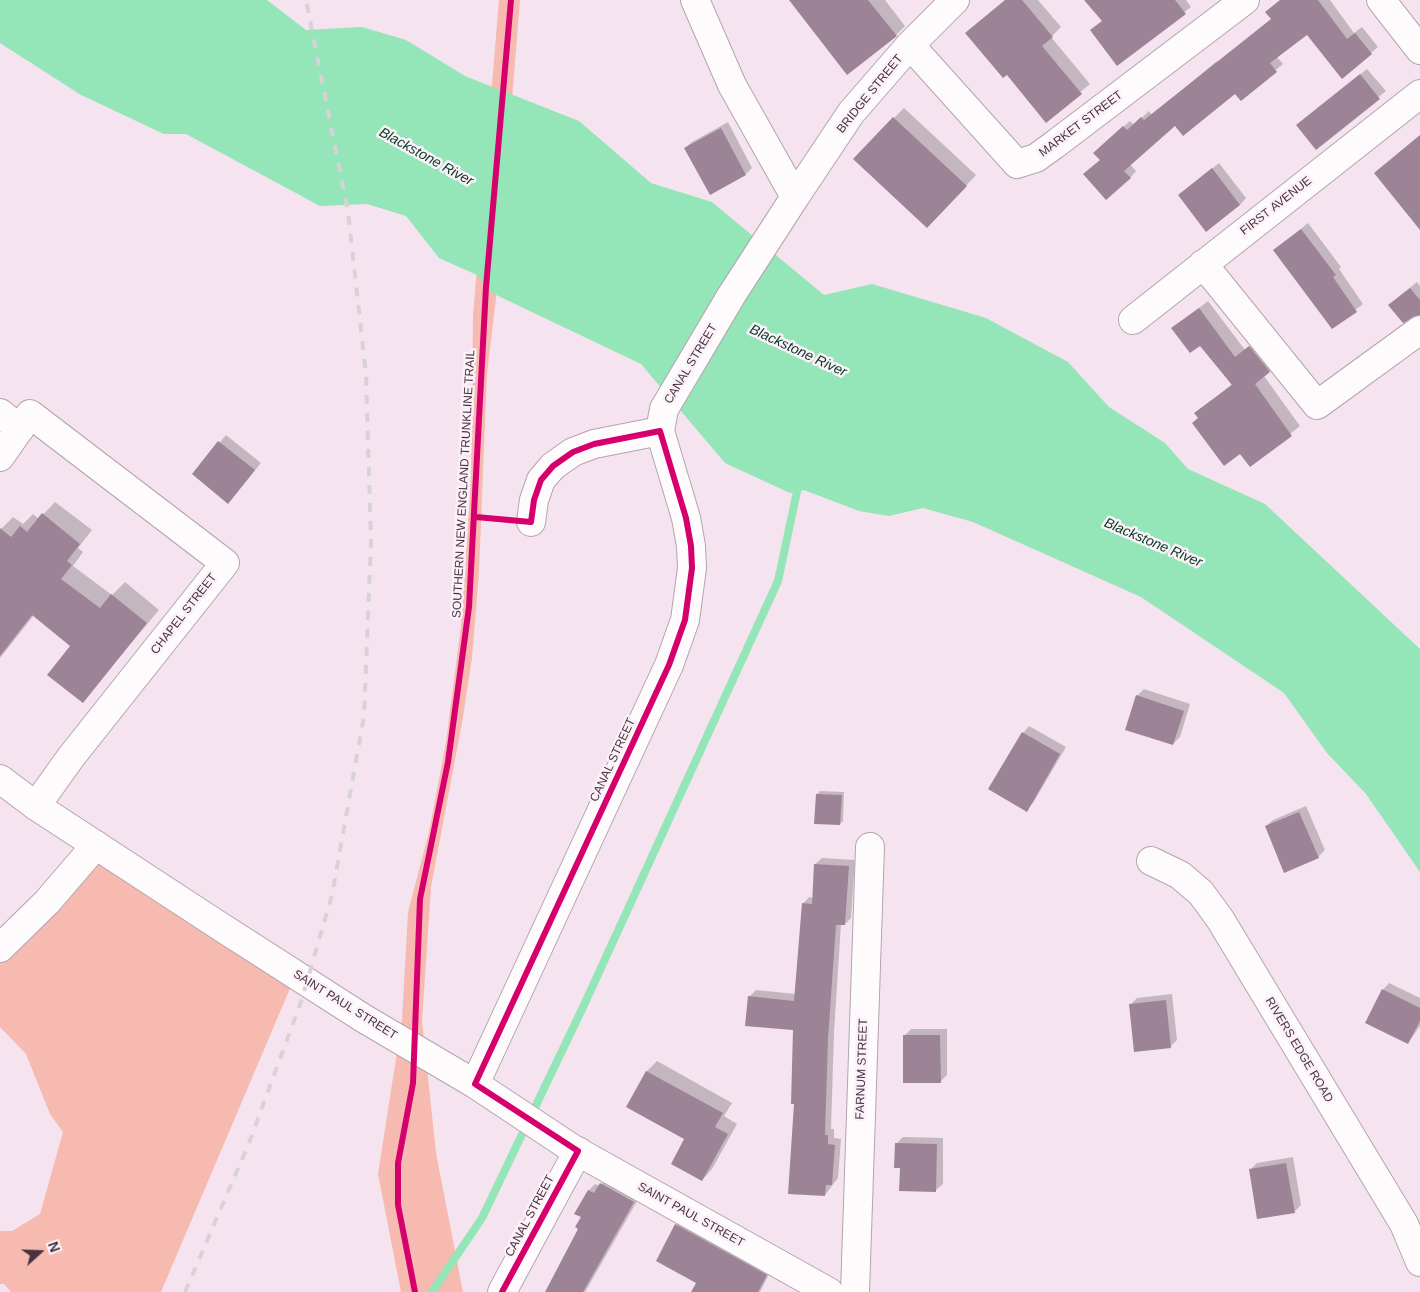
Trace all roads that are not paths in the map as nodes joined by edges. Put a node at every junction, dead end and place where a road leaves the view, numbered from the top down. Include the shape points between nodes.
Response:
1 (695, 0) edge
2 (955, 0) edge
3 (1245, 0) edge
4 (1381, 0) edge
5 (910, 45) junction
6 (1420, 50) edge
7 (1420, 94) edge
8 (795, 197) junction
9 (1203, 264) junction
10 (1133, 320) dead end
11 (1420, 330) edge
12 (662, 420) junction
13 (10, 421) edge
14 (0, 457) edge
15 (531, 522) dead end
16 (0, 779) edge
17 (36, 806) junction
18 (96, 845) junction
19 (870, 847) dead end
20 (1151, 861) dead end
21 (0, 948) edge
22 (475, 1084) junction
23 (578, 1151) junction
24 (1420, 1262) edge
25 (502, 1292) edge
26 (829, 1292) edge
27 (855, 1292) edge

1 - 8 street via 732,85
2 - 5 street, BRIDGE STREET
3 - 5 street, MARKET STREET via 1036,158 1017,164
4 - 6 street
5 - 8 street, BRIDGE STREET via 851,113
7 - 9 street, FIRST AVENUE
8 - 12 street, CANAL STREET via 730,296
9 - 10 street, FIRST AVENUE
9 - 11 street via 1317,405
12 - 15 street via 573,452 553,466 540,480
12 - 22 street, CANAL STREET via 691,546 692,568 685,620 670,665
13 - 14 street, CHAPEL STREET
13 - 17 street, CHAPEL STREET via 30,414 225,563
16 - 17 street, SAINT PAUL STREET
17 - 18 street, SAINT PAUL STREET
18 - 21 street via 47,902
18 - 22 street, SAINT PAUL STREET via 363,1018
19 - 27 street, FARNUM STREET
20 - 24 street, RIVERS EDGE ROAD via 1180,875 1201,893 1220,919 1404,1224
22 - 23 street, SAINT PAUL STREET
23 - 25 street, CANAL STREET
23 - 26 street, SAINT PAUL STREET

